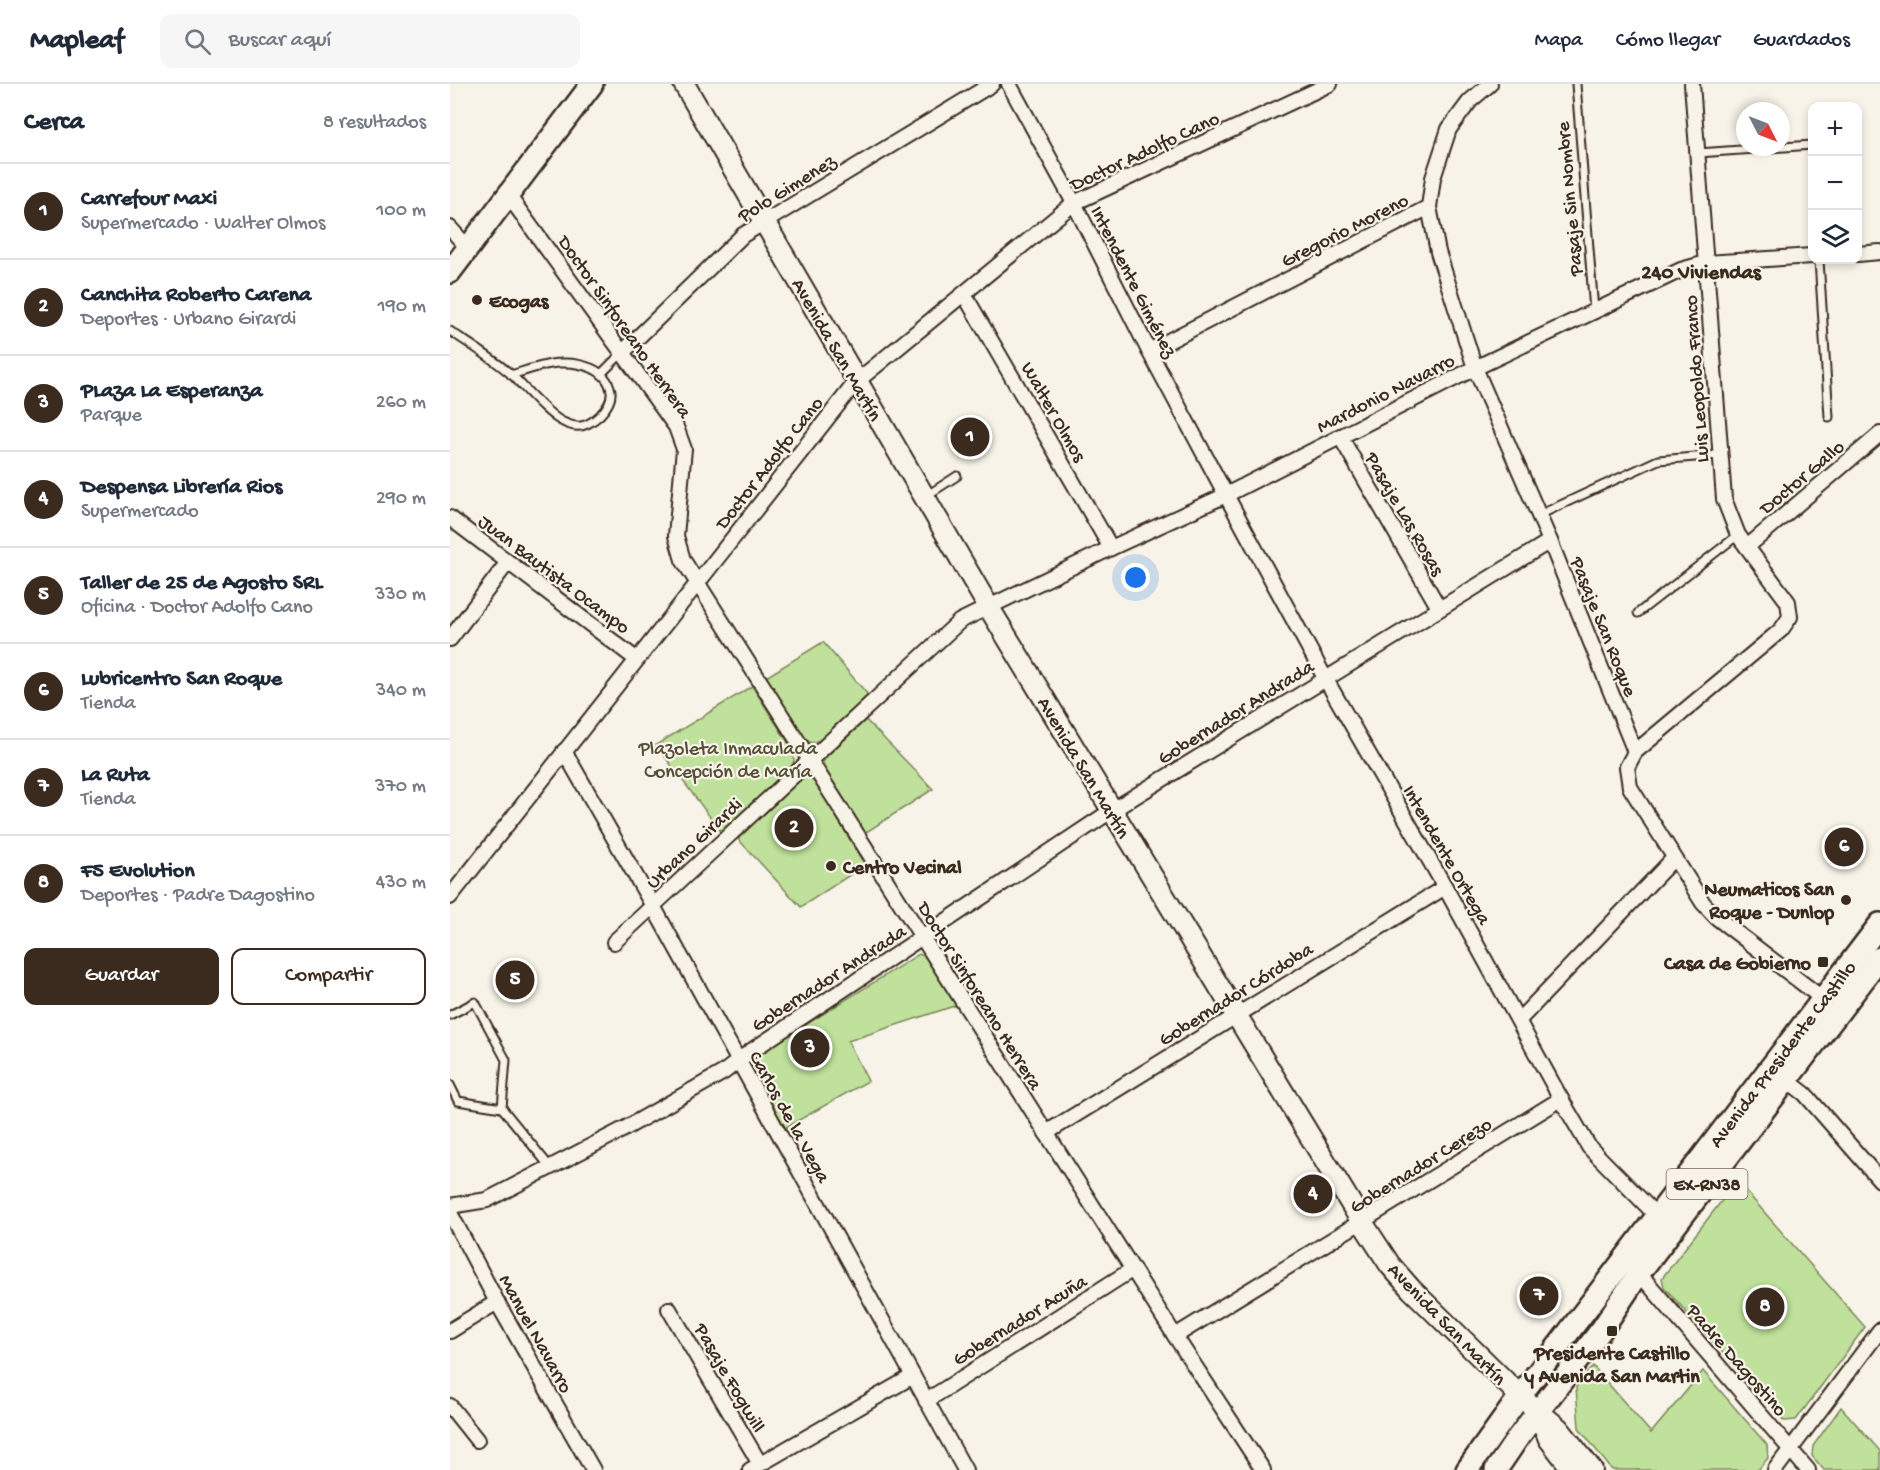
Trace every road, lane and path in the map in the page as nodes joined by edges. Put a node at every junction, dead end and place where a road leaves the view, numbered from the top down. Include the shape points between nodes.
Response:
1 (592, 84) edge
2 (684, 84) edge
3 (992, 84) edge
4 (1010, 84) edge
5 (1330, 84) edge
6 (1490, 84) edge
7 (1576, 84) edge
8 (1692, 84) edge
9 (1808, 145) edge
10 (1698, 153) junction
11 (508, 195) junction
12 (1074, 203) junction
13 (1429, 207) junction
14 (765, 221) junction
15 (450, 228) edge
16 (468, 248) junction
17 (1880, 252) edge
18 (1862, 254) edge
19 (1808, 256) edge
20 (1706, 263) junction
21 (1819, 264) edge
22 (450, 272) edge
23 (964, 294) junction
24 (1594, 311) junction
25 (450, 331) edge
26 (1149, 351) junction
27 (623, 352) junction
28 (1475, 368) junction
29 (601, 374) junction
30 (511, 375) junction
31 (856, 382) junction
32 (1829, 417) dead end
33 (1880, 434) edge
34 (1340, 436) junction
35 (1720, 455) junction
36 (957, 476) dead end
37 (1226, 495) junction
38 (924, 498) junction
39 (1539, 515) junction
40 (450, 518) edge
41 (1738, 535) junction
42 (1550, 541) junction
43 (1747, 547) junction
44 (1111, 548) junction
45 (508, 562) junction
46 (698, 583) junction
47 (988, 606) junction
48 (1439, 608) junction
49 (1638, 613) dead end
50 (450, 639) edge
51 (636, 659) junction
52 (1325, 678) junction
53 (564, 751) junction
54 (1635, 752) junction
55 (810, 761) junction
56 (1111, 811) junction
57 (1674, 858) junction
58 (1445, 887) junction
59 (450, 897) edge
60 (653, 906) junction
61 (1880, 924) edge
62 (922, 938) junction
63 (614, 942) dead end
64 (1880, 958) edge
65 (1822, 999) junction
66 (450, 1015) edge
67 (1236, 1016) junction
68 (1519, 1020) junction
69 (738, 1061) junction
70 (1787, 1080) junction
71 (450, 1085) edge
72 (1561, 1099) junction
73 (502, 1108) junction
74 (1046, 1133) junction
75 (550, 1167) junction
76 (1880, 1180) edge
77 (450, 1206) edge
78 (450, 1213) edge
79 (1657, 1216) junction
80 (1362, 1222) junction
81 (1133, 1269) junction
82 (1639, 1273) junction
83 (497, 1302) junction
84 (669, 1309) dead end
85 (1880, 1330) edge
86 (450, 1331) edge
87 (1175, 1336) junction
88 (913, 1376) junction
89 (1520, 1396) junction
90 (926, 1401) junction
91 (450, 1406) edge
92 (1538, 1412) junction
93 (477, 1440) dead end
94 (1791, 1450) junction
95 (755, 1467) edge
96 (593, 1470) edge
97 (964, 1470) edge
98 (1263, 1470) edge
99 (1467, 1470) edge
100 (1496, 1470) edge
101 (1574, 1470) edge
102 (1592, 1470) edge
103 (1775, 1470) edge
104 (1808, 1470) edge

1 - 11 main road
2 - 14 main road, Avenida San Martín
3 - 14 street, Polo Gimenez
4 - 12 street, Intendente Giménez
5 - 12 street, Doctor Adolfo Cano
6 - 13 street, Gregorio Moreno via 1470,100 1449,129 1433,178
7 - 24 lane, Pasaje Sin Nombre
8 - 10 street, Luis Leopoldo Franco
9 - 10 lane
10 - 20 street, Luis Leopoldo Franco
11 - 16 main road
11 - 27 street, Doctor Sinforeano Herrera
12 - 23 street, Doctor Adolfo Cano
12 - 26 street, Intendente Giménez
13 - 26 street, Gregorio Moreno
13 - 28 street, Pasaje San Roque via 1437,252
14 - 27 street, Polo Gimenez via 743,235
14 - 31 main road, Avenida San Martín
15 - 16 street
16 - 22 main road
17 - 18 street
19 - 20 street, Mardonio Navarro
20 - 24 street, Mardonio Navarro via 1681,270
20 - 35 street, Luis Leopoldo Franco
21 - 32 lane
23 - 31 street, Doctor Adolfo Cano
23 - 44 street, Walter Olmos
24 - 28 street, Mardonio Navarro
25 - 30 lane
26 - 37 street, Intendente Giménez
27 - 29 lane
27 - 46 street, Doctor Sinforeano Herrera via 676,427 684,448 676,536 683,560
28 - 34 street, Mardonio Navarro
28 - 39 street, Pasaje San Roque
29 - 30 lane via 580,364 558,362
29 - 30 lane via 611,391 609,402 589,425 577,426 562,422
31 - 38 main road, Avenida San Martín
31 - 46 street, Doctor Adolfo Cano
33 - 43 street, Doctor Gallo
34 - 37 street, Mardonio Navarro
34 - 48 street, Pasaje Las Rosas
35 - 39 lane via 1658,460
35 - 41 street, Luis Leopoldo Franco via 1724,499
36 - 38 lane
37 - 44 street, Mardonio Navarro
37 - 52 street, Intendente Ortega
38 - 47 main road, Avenida San Martín
39 - 42 street, Pasaje San Roque
40 - 45 street, Juan Bautista Ocampo
41 - 43 street, Luis Leopoldo Franco
41 - 49 lane
42 - 48 street, Gobernador Andrada
42 - 54 street, Pasaje San Roque
43 - 54 street, Luis Leopoldo Franco via 1788,602 1790,617 1781,630
44 - 47 street, Mardonio Navarro
45 - 50 street
45 - 51 street, Juan Bautista Ocampo
46 - 51 street, Doctor Adolfo Cano
46 - 55 street, Doctor Sinforeano Herrera
47 - 55 street, Urbano Girardi via 960,621
47 - 56 main road, Avenida San Martín
48 - 52 street, Gobernador Andrada
51 - 53 street, Doctor Adolfo Cano
52 - 56 street, Gobernador Andrada
52 - 58 street, Intendente Ortega
53 - 59 street, Doctor Adolfo Cano
53 - 60 street, Carlos de la Vega
54 - 57 street via 1627,767 1630,787
55 - 60 street, Urbano Girardi
55 - 62 street, Doctor Sinforeano Herrera
56 - 62 street, Gobernador Andrada
56 - 67 main road, Avenida San Martín
57 - 65 street via 1716,917
57 - 68 street
58 - 67 street, Gobernador Córdoba
58 - 68 street, Intendente Ortega
60 - 63 street, Urbano Girardi
60 - 69 street, Carlos de la Vega
61 - 65 main road, Avenida Presidente Castillo / EX-RN38
62 - 69 street, Gobernador Andrada
62 - 74 street, Doctor Sinforeano Herrera
64 - 70 main road, Avenida Presidente Castillo / EX-RN38
65 - 79 main road, Avenida Presidente Castillo / EX-RN38
66 - 73 lane via 475,1002 506,1060
67 - 74 street, Gobernador Córdoba
67 - 80 main road, Avenida San Martín
68 - 72 street, Intendente Ortega
69 - 75 street, Gobernador Andrada via 644,1118
69 - 88 street, Carlos de la Vega
70 - 76 street via 1805,1094
70 - 82 main road, Avenida Presidente Castillo / EX-RN38
71 - 73 lane via 458,1101
72 - 79 street, Intendente Ortega via 1589,1146
72 - 80 street, Gobernador Cerezo
73 - 75 lane
74 - 81 street, Doctor Sinforeano Herrera
75 - 77 street, Gobernador Andrada via 487,1200
78 - 83 street, Manuel Navarro
79 - 89 main road, Avenida Presidente Castillo / EX-RN38
80 - 87 street, Gobernador Cerezo
80 - 89 main road, Avenida San Martín via 1389,1265
81 - 87 street, Doctor Sinforeano Herrera
81 - 90 street, Gobernador Acuña
82 - 92 main road, Avenida Presidente Castillo / EX-RN38
82 - 94 street, Padre Dagostino
83 - 86 street
83 - 96 street, Manuel Navarro
84 - 95 street, Pasaje Fogwill
85 - 94 street
87 - 98 street, Doctor Sinforeano Herrera
88 - 90 street, Carlos de la Vega
88 - 95 street
89 - 92 main road, Avenida San Martín
89 - 99 main road, Avenida Presidente Castillo / EX-RN38
90 - 97 street, Carlos de la Vega
91 - 93 street
92 - 100 main road, Avenida Presidente Castillo / EX-RN38
92 - 101 main road via 1549,1439
92 - 102 main road, Avenida San Martín via 1559,1429
94 - 103 street
94 - 104 street, Padre Dagostino

